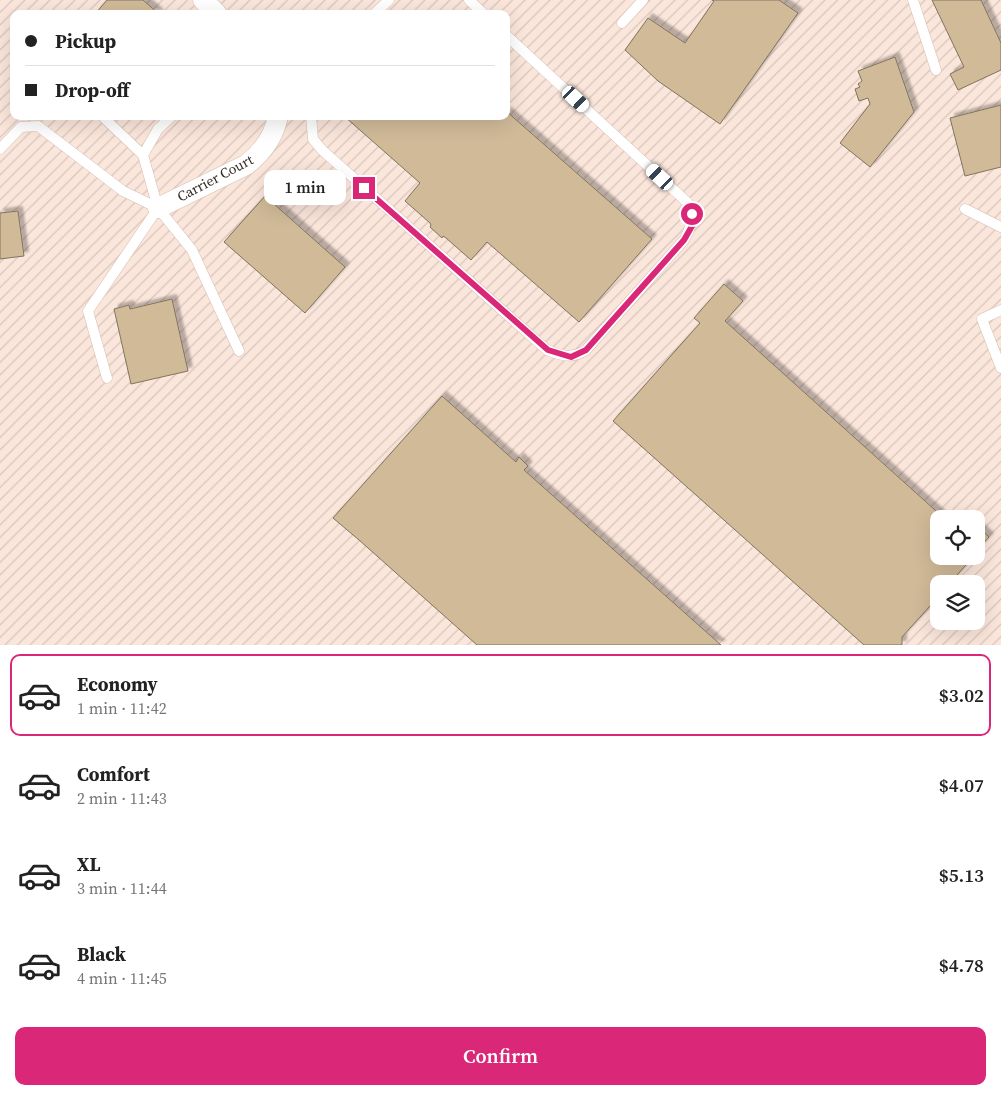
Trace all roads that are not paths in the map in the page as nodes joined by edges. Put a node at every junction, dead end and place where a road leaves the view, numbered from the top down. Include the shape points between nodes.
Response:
1 (203, 0) edge
2 (389, 0) edge
3 (469, 0) edge
4 (643, 0) edge
5 (913, 0) edge
6 (213, 10) edge
7 (378, 10) edge
8 (480, 10) edge
9 (622, 24) dead end
10 (510, 38) edge
11 (936, 70) dead end
12 (106, 120) edge
13 (168, 120) edge
14 (277, 120) edge
15 (311, 120) edge
16 (0, 149) edge
17 (143, 155) junction
18 (158, 208) junction
19 (964, 209) dead end
20 (1001, 227) edge
21 (1001, 310) edge
22 (239, 351) dead end
23 (1001, 368) edge
24 (107, 378) dead end

1 - 6 street
2 - 7 lane
3 - 8 lane
4 - 9 lane
5 - 11 lane
10 - 15 lane via 688,203 692,214 692,226 684,240 580,354 571,357 558,354 533,337 322,150 313,139
12 - 17 lane
13 - 17 lane via 158,129
14 - 18 street, Carrier Court via 270,141 246,165
16 - 18 lane via 21,127 38,126 123,191
17 - 18 lane
18 - 22 lane via 192,250
18 - 24 lane via 88,311
19 - 20 lane
21 - 23 lane via 982,319

